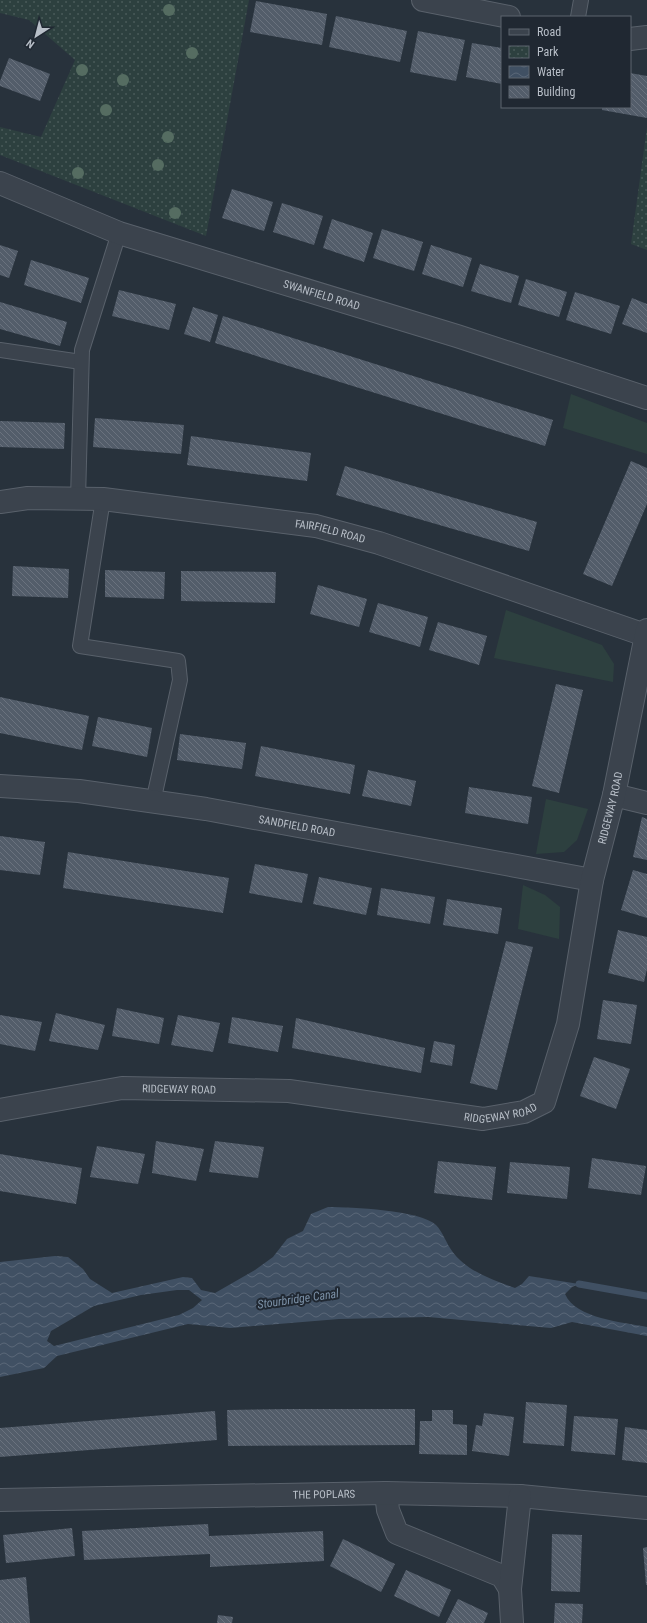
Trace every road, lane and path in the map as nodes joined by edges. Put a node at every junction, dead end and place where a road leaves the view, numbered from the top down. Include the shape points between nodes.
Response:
1 (423, 0) edge
2 (581, 0) edge
3 (504, 16) edge
4 (578, 16) edge
5 (647, 37) edge
6 (631, 39) edge
7 (0, 183) edge
8 (119, 233) junction
9 (0, 350) edge
10 (81, 362) junction
11 (647, 398) edge
12 (78, 499) junction
13 (103, 499) junction
14 (0, 502) edge
15 (646, 633) edge
16 (0, 786) edge
17 (614, 796) junction
18 (153, 802) junction
19 (647, 803) edge
20 (592, 880) junction
21 (0, 1110) edge
22 (386, 1493) junction
23 (520, 1496) junction
24 (0, 1500) edge
25 (647, 1508) edge
26 (510, 1589) junction
27 (512, 1623) edge

1 - 3 street
2 - 4 lane
5 - 6 street
7 - 8 street, SWANFIELD ROAD
8 - 10 lane via 82,350
8 - 11 street, SWANFIELD ROAD via 457,336
9 - 10 lane
10 - 12 lane
12 - 13 street, FAIRFIELD ROAD
12 - 14 street, FAIRFIELD ROAD via 28,498
13 - 15 street, FAIRFIELD ROAD via 316,526 379,543
13 - 18 lane via 80,646 178,661 180,680
15 - 17 street, RIDGEWAY ROAD
16 - 18 street, SANDFIELD ROAD via 79,791
17 - 19 street
17 - 20 street, RIDGEWAY ROAD
18 - 20 street, SANDFIELD ROAD via 206,809
20 - 21 street, RIDGEWAY ROAD via 568,1024 544,1102 524,1112 483,1119 289,1091 122,1088
22 - 23 street, THE POPLARS
22 - 24 street, THE POPLARS
22 - 26 street via 388,1510 398,1533 502,1576
23 - 25 street, THE POPLARS
23 - 26 street
26 - 27 street

